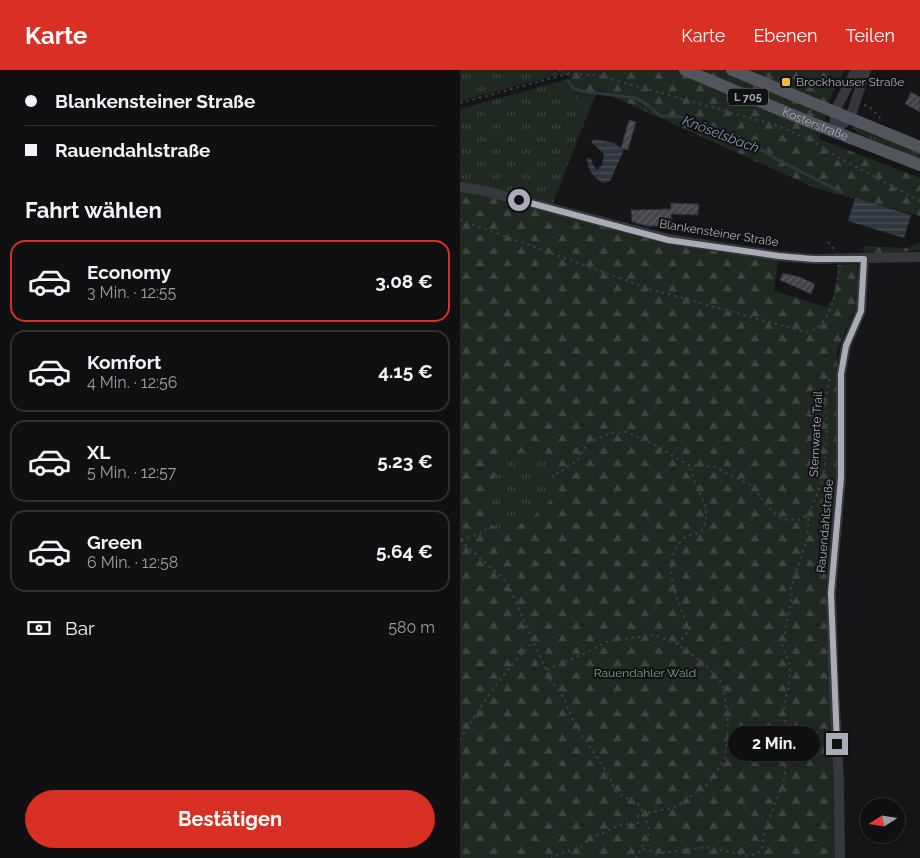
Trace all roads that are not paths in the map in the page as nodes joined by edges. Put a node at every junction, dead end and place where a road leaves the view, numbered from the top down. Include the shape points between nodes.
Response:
1 (685, 70) edge
2 (732, 70) edge
3 (856, 70) edge
4 (866, 70) edge
5 (835, 112) junction
6 (850, 118) junction
7 (834, 132) junction
8 (920, 147) edge
9 (920, 164) edge
10 (460, 187) edge
11 (920, 257) edge
12 (864, 259) junction
13 (840, 858) edge

1 - 7 main road, Kosterstraße / L 705
2 - 5 main road, Kosterstraße / L 705
3 - 5 street
4 - 6 street
5 - 6 main road, Kosterstraße / L 705
5 - 7 street
6 - 7 street
6 - 8 main road, Kosterstraße / L 705
7 - 9 main road, Kosterstraße / L 705
10 - 12 street, Blankensteiner Straße via 486,191 668,240 779,256
11 - 12 street, Blankensteiner Straße
12 - 13 street, Rauendahlstraße via 861,311 846,346 841,374 841,478 831,593

